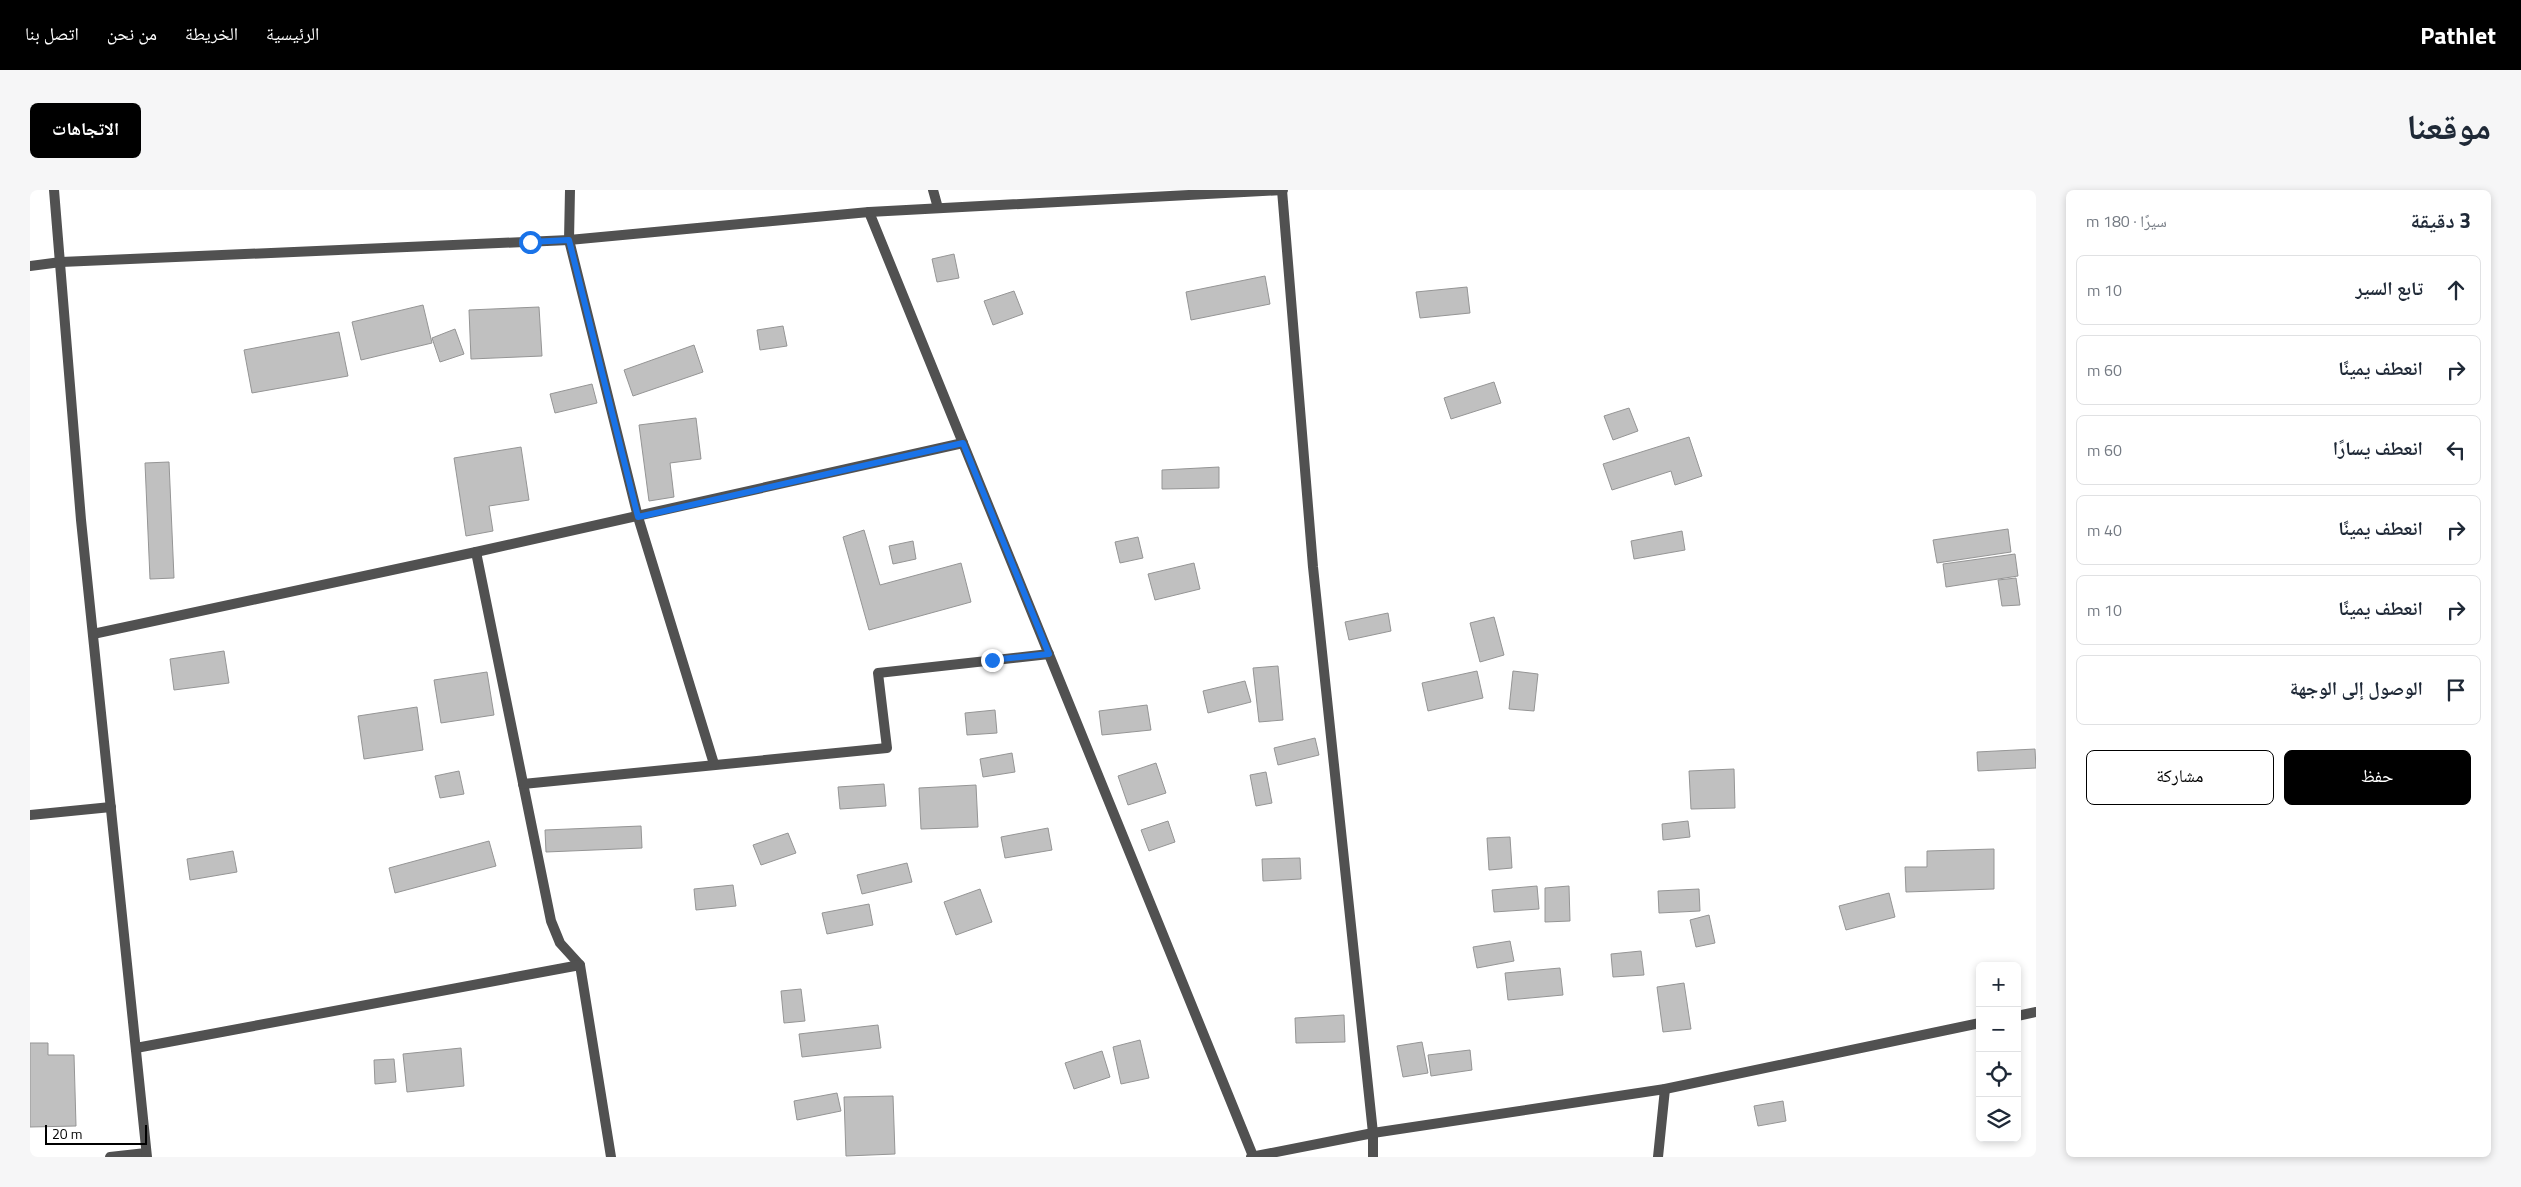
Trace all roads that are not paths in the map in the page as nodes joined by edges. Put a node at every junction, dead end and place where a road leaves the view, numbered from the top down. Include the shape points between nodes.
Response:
1 (54, 190) edge
2 (570, 190) edge
3 (933, 190) edge
4 (1282, 190) edge
5 (938, 208) junction
6 (869, 212) junction
7 (569, 240) junction
8 (61, 262) junction
9 (30, 266) edge
10 (963, 443) junction
11 (638, 517) junction
12 (476, 552) junction
13 (93, 634) junction
14 (1049, 654) junction
15 (714, 764) junction
16 (523, 784) junction
17 (111, 807) junction
18 (30, 815) edge
19 (580, 965) junction
20 (2036, 1012) edge
21 (2021, 1015) edge
22 (1976, 1025) edge
23 (136, 1048) junction
24 (1665, 1089) junction
25 (1373, 1133) junction
26 (147, 1155) edge
27 (110, 1157) edge
28 (611, 1157) edge
29 (1252, 1157) edge
30 (1373, 1157) edge
31 (1658, 1157) edge

1 - 8 street
2 - 7 street
3 - 5 street
4 - 5 street
4 - 25 street via 1313,567
5 - 6 street
6 - 7 street
6 - 10 street
7 - 8 street
7 - 11 street
8 - 9 street
8 - 13 street
10 - 11 street
10 - 14 street
11 - 12 street
11 - 15 street
12 - 13 street
12 - 16 street
13 - 17 street
14 - 15 street via 878,673 887,748
14 - 29 street
15 - 16 street
16 - 19 street via 551,921 560,943
17 - 18 street
17 - 23 street
19 - 23 street
19 - 28 street
20 - 21 street
22 - 24 street
23 - 26 street
24 - 25 street
24 - 31 street
25 - 29 street
25 - 30 street
26 - 27 street

